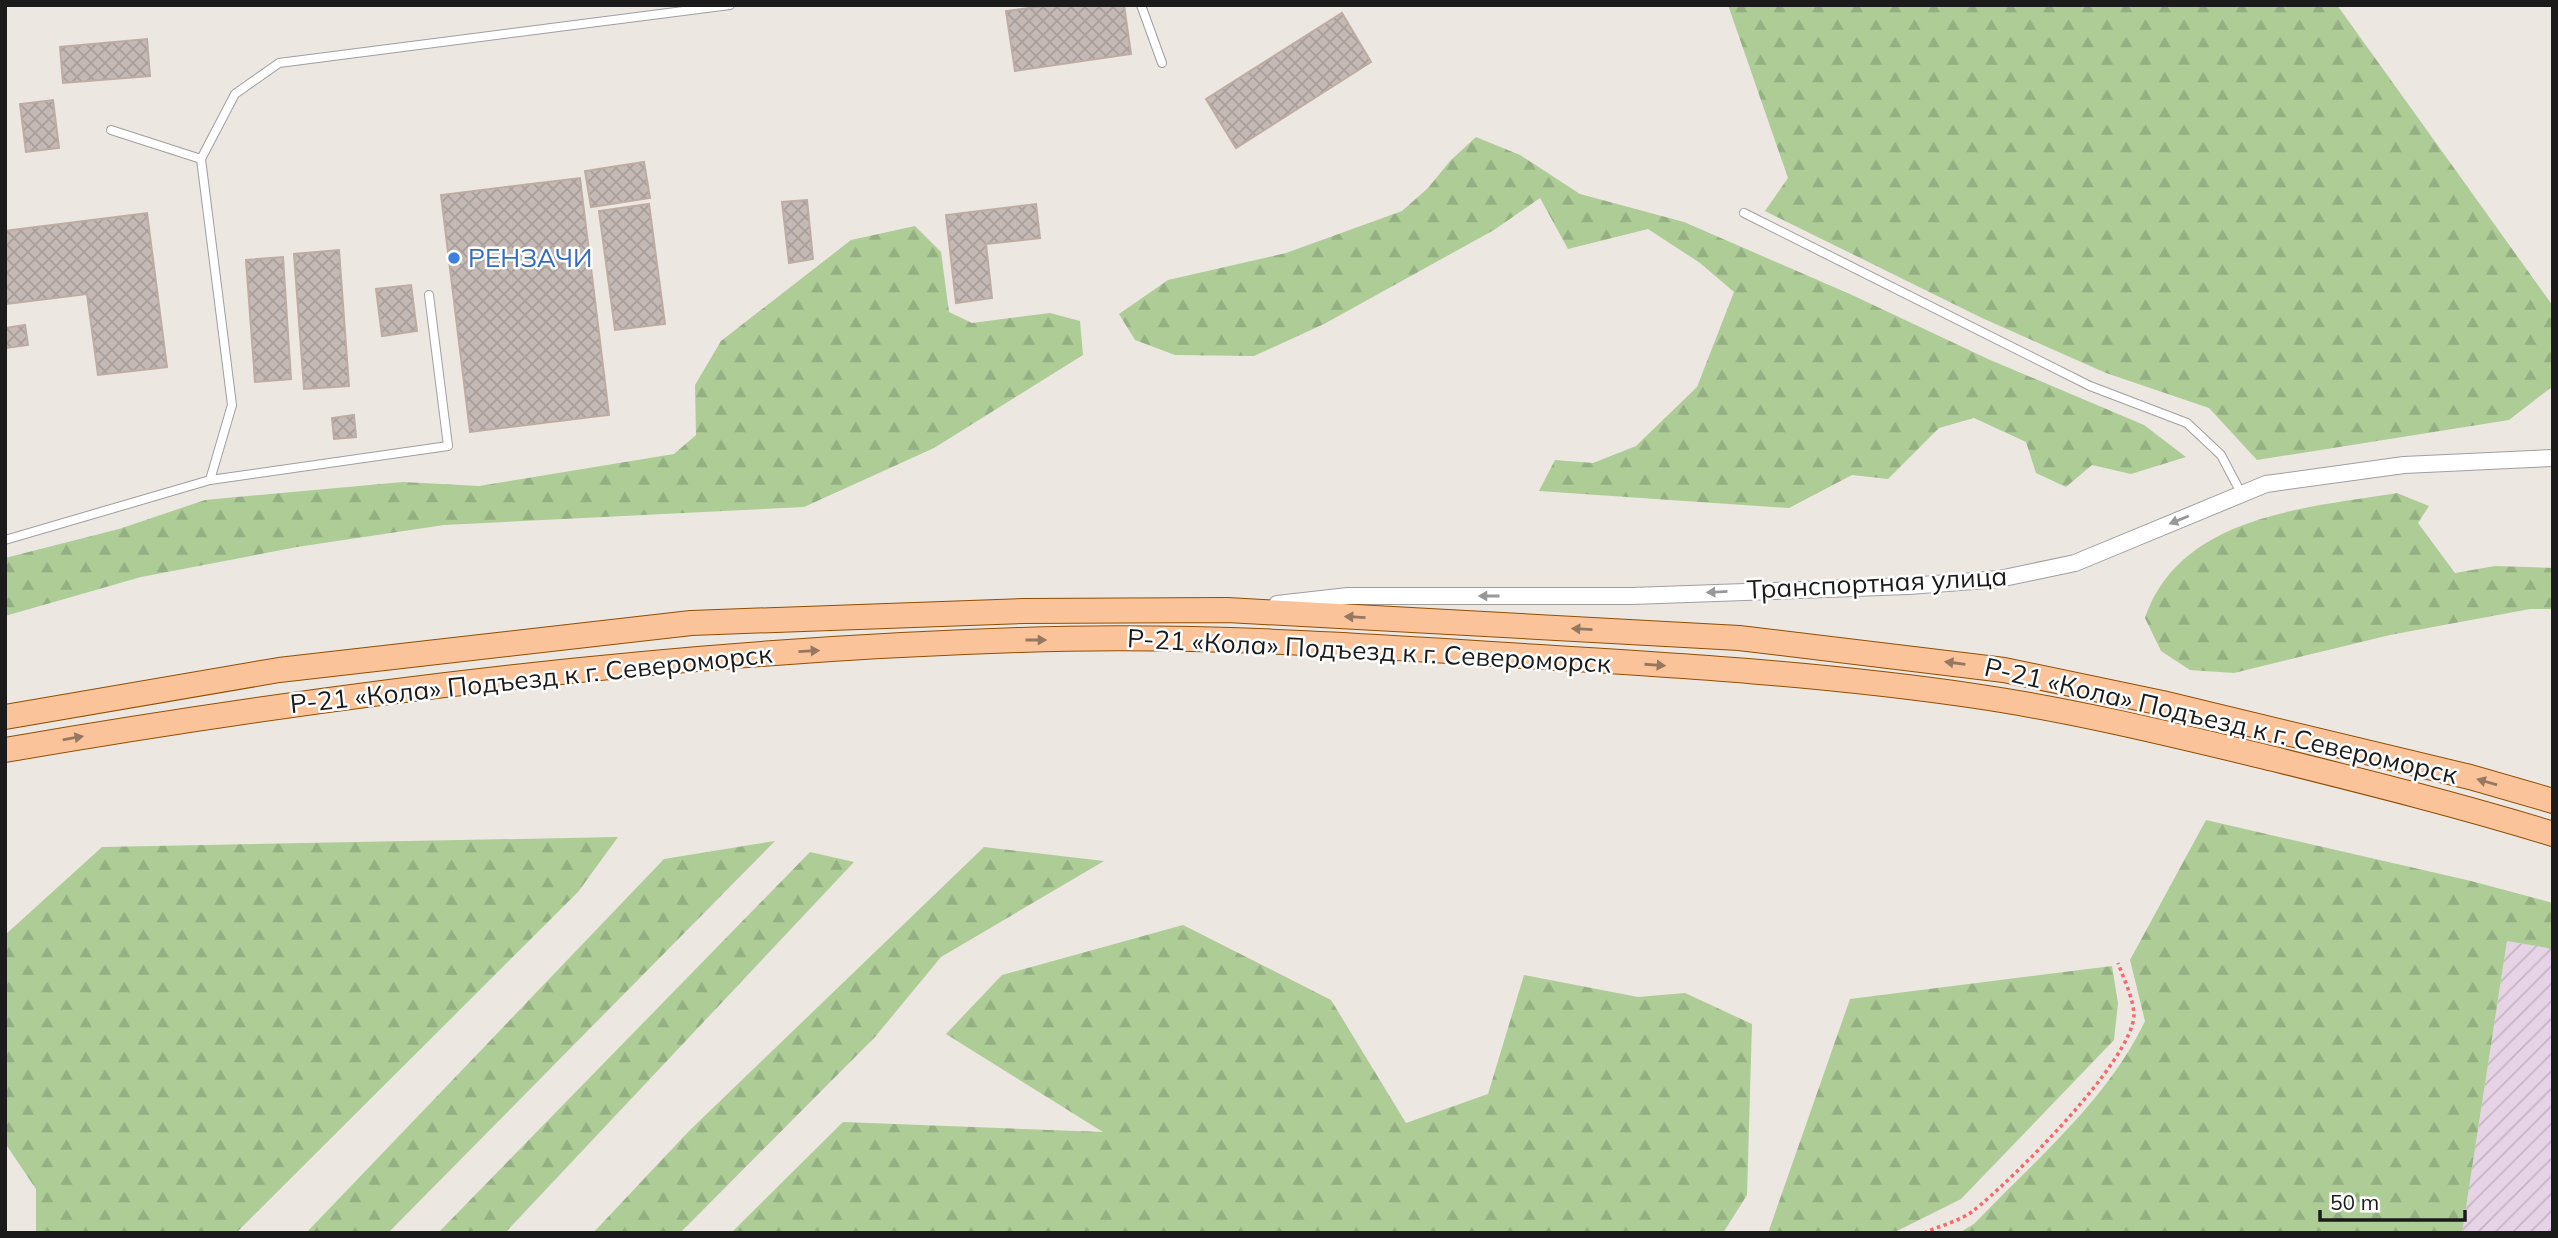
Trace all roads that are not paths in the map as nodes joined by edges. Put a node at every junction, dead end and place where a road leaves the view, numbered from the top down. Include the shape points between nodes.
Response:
1 (730, 5) edge
2 (1141, 5) edge
3 (1162, 63) dead end
4 (111, 130) dead end
5 (201, 159) junction
6 (1744, 213) dead end
7 (429, 295) dead end
8 (2553, 458) edge
9 (210, 480) junction
10 (2241, 493) junction
11 (5, 540) edge
12 (1227, 610) junction
13 (5, 717) edge
14 (5, 750) edge
15 (2553, 801) edge
16 (2553, 834) edge

1 - 5 lane via 279,63 235,94
2 - 3 lane
4 - 5 lane
5 - 9 lane via 232,405
6 - 10 lane via 2090,386 2187,423 2221,454
7 - 9 lane via 447,446
8 - 10 street, Транспортная улица via 2404,465 2266,484
9 - 11 lane
10 -> 12 street, Транспортная улица via 2075,563 1999,579 1632,596 1348,596
12 - 13 main road, Р-21 «Кола» Подъезд к г. Североморск via 1023,611 691,624 279,670
15 -> 12 main road, Р-21 «Кола» Подъезд к г. Североморск via 2162,703 1991,668 1739,638
14 -> 16 main road, Р-21 «Кола» Подъезд к г. Североморск via 420,687 691,657 1023,640 1249,640 1784,674 1977,696 2155,730 2465,807

